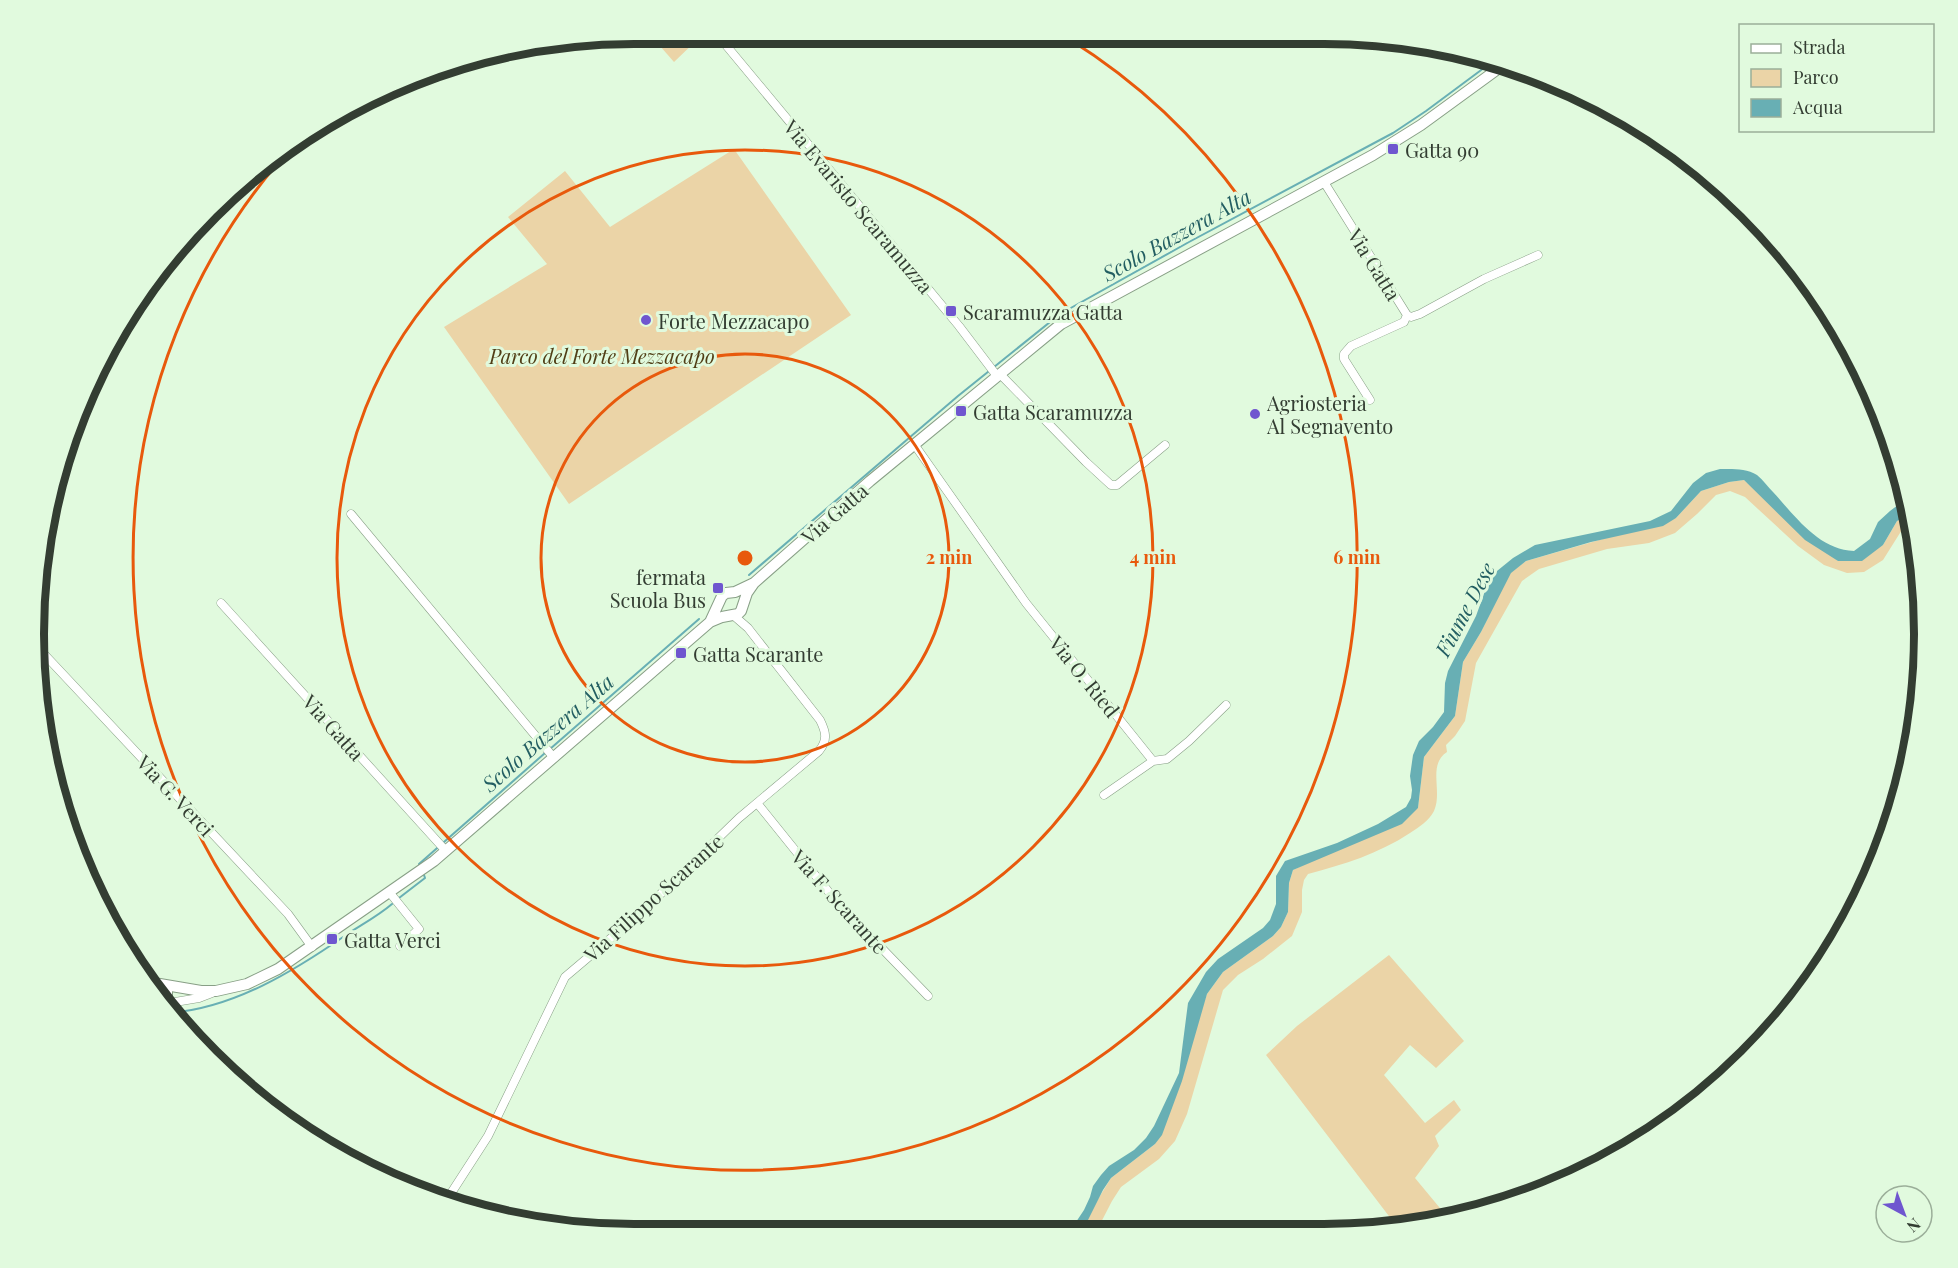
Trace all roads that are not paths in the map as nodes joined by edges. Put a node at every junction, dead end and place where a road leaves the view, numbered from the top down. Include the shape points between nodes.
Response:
1 (725, 44) edge
2 (1496, 70) edge
3 (1324, 182) junction
4 (1538, 255) dead end
5 (1407, 315) junction
6 (999, 375) junction
7 (1370, 400) dead end
8 (914, 444) junction
9 (1165, 445) dead end
10 (351, 514) dead end
11 (754, 583) junction
12 (735, 592) junction
13 (221, 603) dead end
14 (719, 604) junction
15 (743, 605) junction
16 (731, 615) junction
17 (710, 622) junction
18 (748, 628) junction
19 (45, 655) edge
20 (1226, 705) dead end
21 (550, 754) junction
22 (1154, 761) junction
23 (1104, 795) dead end
24 (757, 803) junction
25 (443, 848) junction
26 (390, 893) junction
27 (312, 946) junction
28 (400, 946) dead end
29 (160, 985) edge
30 (167, 986) junction
31 (216, 991) junction
32 (166, 993) edge
33 (928, 996) dead end
34 (174, 1002) edge
35 (450, 1195) edge

1 - 6 street, Via Evaristo Scaramuzza
2 - 3 street, Via Gatta via 1397,140
3 - 5 street, Via Gatta
3 - 6 street, Via Gatta via 1072,317
4 - 5 street, Via Gatta via 1420,314
5 - 7 street via 1404,322 1351,346 1344,354
6 - 8 street, Via Gatta
6 - 9 street via 1111,485 1117,485
8 - 11 street, Via Gatta
8 - 22 street, Via O. Ried via 1017,590
10 - 21 street
11 - 12 street, Via Gatta
11 - 15 street, Via Gatta
12 - 14 street, Via Gatta via 726,593
12 - 15 street
13 - 25 street, Via Gatta
14 - 16 street
14 - 17 street, Via Gatta
15 - 16 street, Via Gatta
15 - 18 street, Via Filippo Scarante
16 - 17 street, Via Gatta
16 - 18 street, Via Filippo Scarante
17 - 21 street, Via Gatta
18 - 24 street, Via Filippo Scarante via 820,720 826,735 819,751
19 - 27 street, Via G. Verci via 288,914
20 - 22 street via 1167,759
21 - 25 street, Via Gatta
22 - 23 street
24 - 33 street, Via F. Scarante via 836,901
24 - 35 street, Via Filippo Scarante via 643,911 565,977 488,1136
25 - 26 street, Via Gatta
26 - 27 street, Via Gatta
26 - 28 street via 419,928
27 - 31 street, Via Gatta via 262,978
29 - 30 street, Via Gatta
30 - 31 street, Via Gatta
30 - 32 street, Via Gatta
31 - 34 street, Via Gatta

